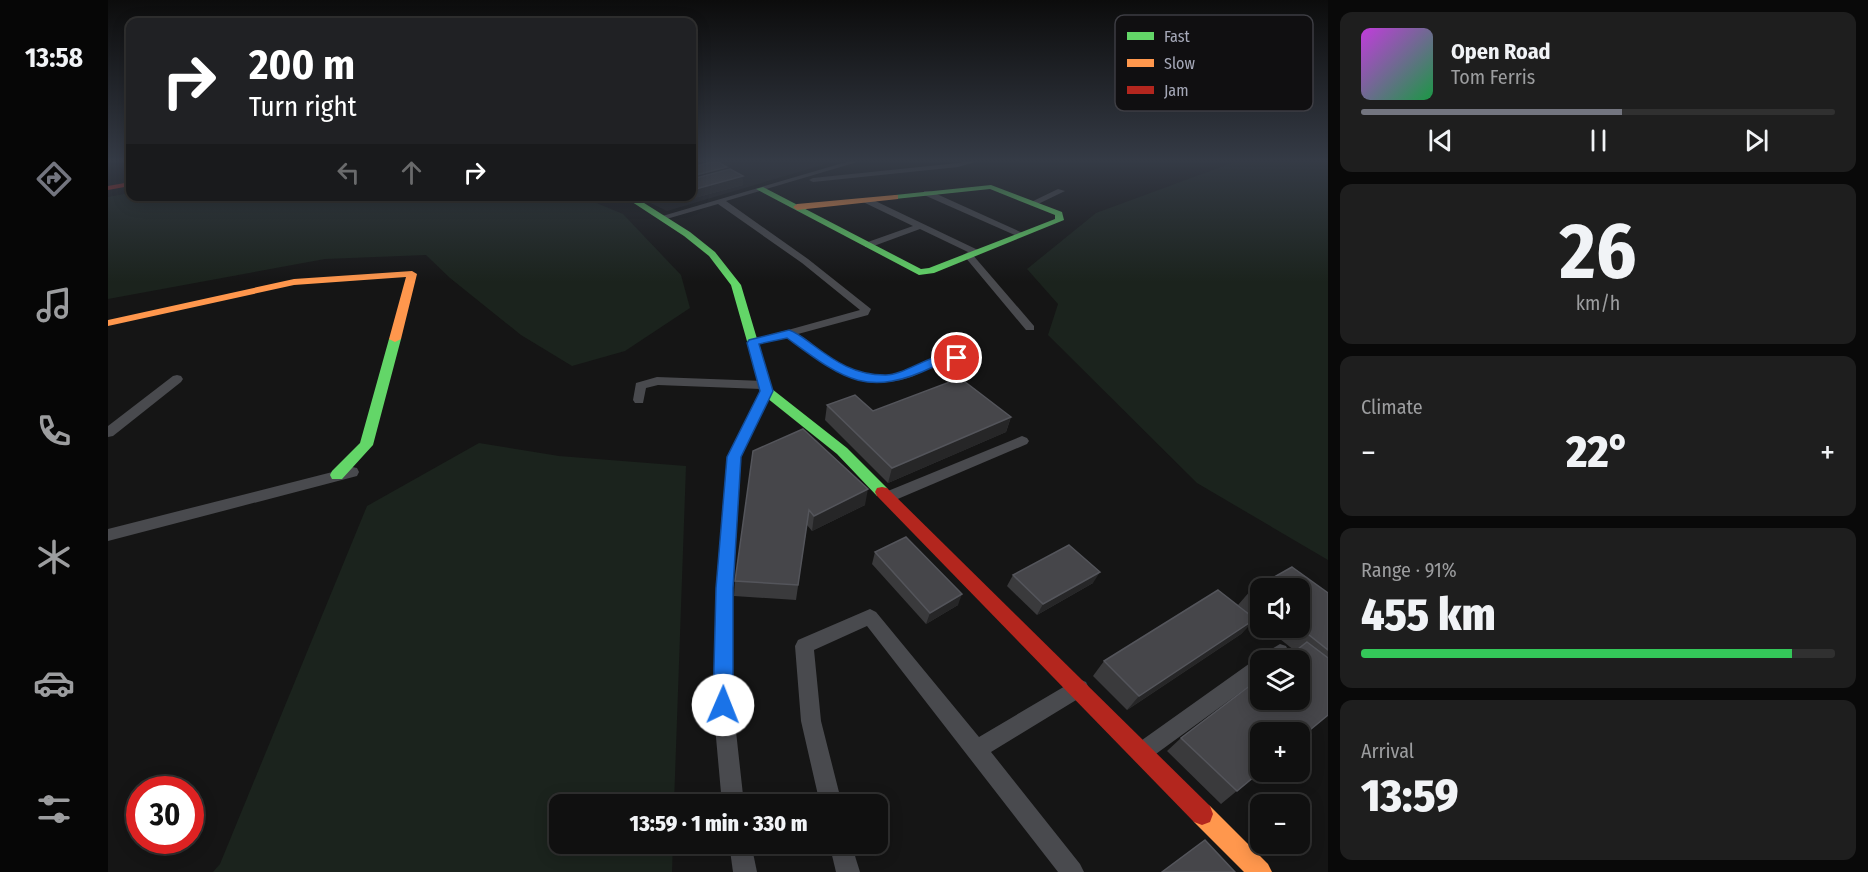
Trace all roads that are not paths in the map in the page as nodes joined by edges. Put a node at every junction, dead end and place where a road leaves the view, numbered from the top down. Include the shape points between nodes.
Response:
1 (636, 201) edge
2 (720, 201) joint
3 (784, 201) edge
4 (859, 201) edge
5 (867, 201) edge
6 (944, 201) edge
7 (1027, 201) edge
8 (1038, 201) edge
9 (1033, 203) junction
10 (797, 207) junction
11 (663, 217) junction
12 (920, 226) junction
13 (1020, 234) junction
14 (868, 244) junction
15 (972, 254) junction
16 (108, 323) edge
17 (1030, 328) dead end
18 (789, 334) junction
19 (753, 343) junction
20 (970, 358) dead end
21 (177, 379) dead end
22 (766, 388) junction
23 (639, 400) dead end
24 (108, 433) edge
25 (1022, 441) dead end
26 (352, 472) dead end
27 (337, 475) junction
28 (888, 497) junction
29 (108, 535) edge
30 (1250, 674) edge
31 (1079, 688) junction
32 (976, 750) junction
33 (1142, 752) junction
34 (732, 794) edge
35 (829, 794) edge
36 (742, 854) edge
37 (843, 854) edge
38 (746, 872) edge
39 (848, 872) edge
40 (1072, 872) edge
41 (1260, 872) edge

1 - 11 street
2 - 11 street
2 - 18 street via 866,309 864,313
3 - 10 street
4 - 10 street
5 - 12 street
6 - 13 street
7 - 9 street
8 - 9 street
9 - 13 street via 1059,214 1060,220
10 - 14 street
11 - 19 street via 712,254 736,285
12 - 14 street
12 - 15 street
13 - 15 street
14 - 15 street via 919,272
15 - 17 street
16 - 27 street via 294,282 412,274 366,445
18 - 19 street
18 - 20 street via 837,368 864,378 906,375 944,357
19 - 22 street
21 - 24 street
22 - 23 street via 657,381 640,386
22 - 28 street
22 - 34 street via 734,457 725,588 723,705
25 - 28 street
26 - 27 street
27 - 29 street
28 - 31 street
30 - 33 street
31 - 32 street
31 - 33 street
32 - 35 street via 870,617 804,646 811,721
32 - 40 street
33 - 41 street
36 - 38 street
37 - 39 street

